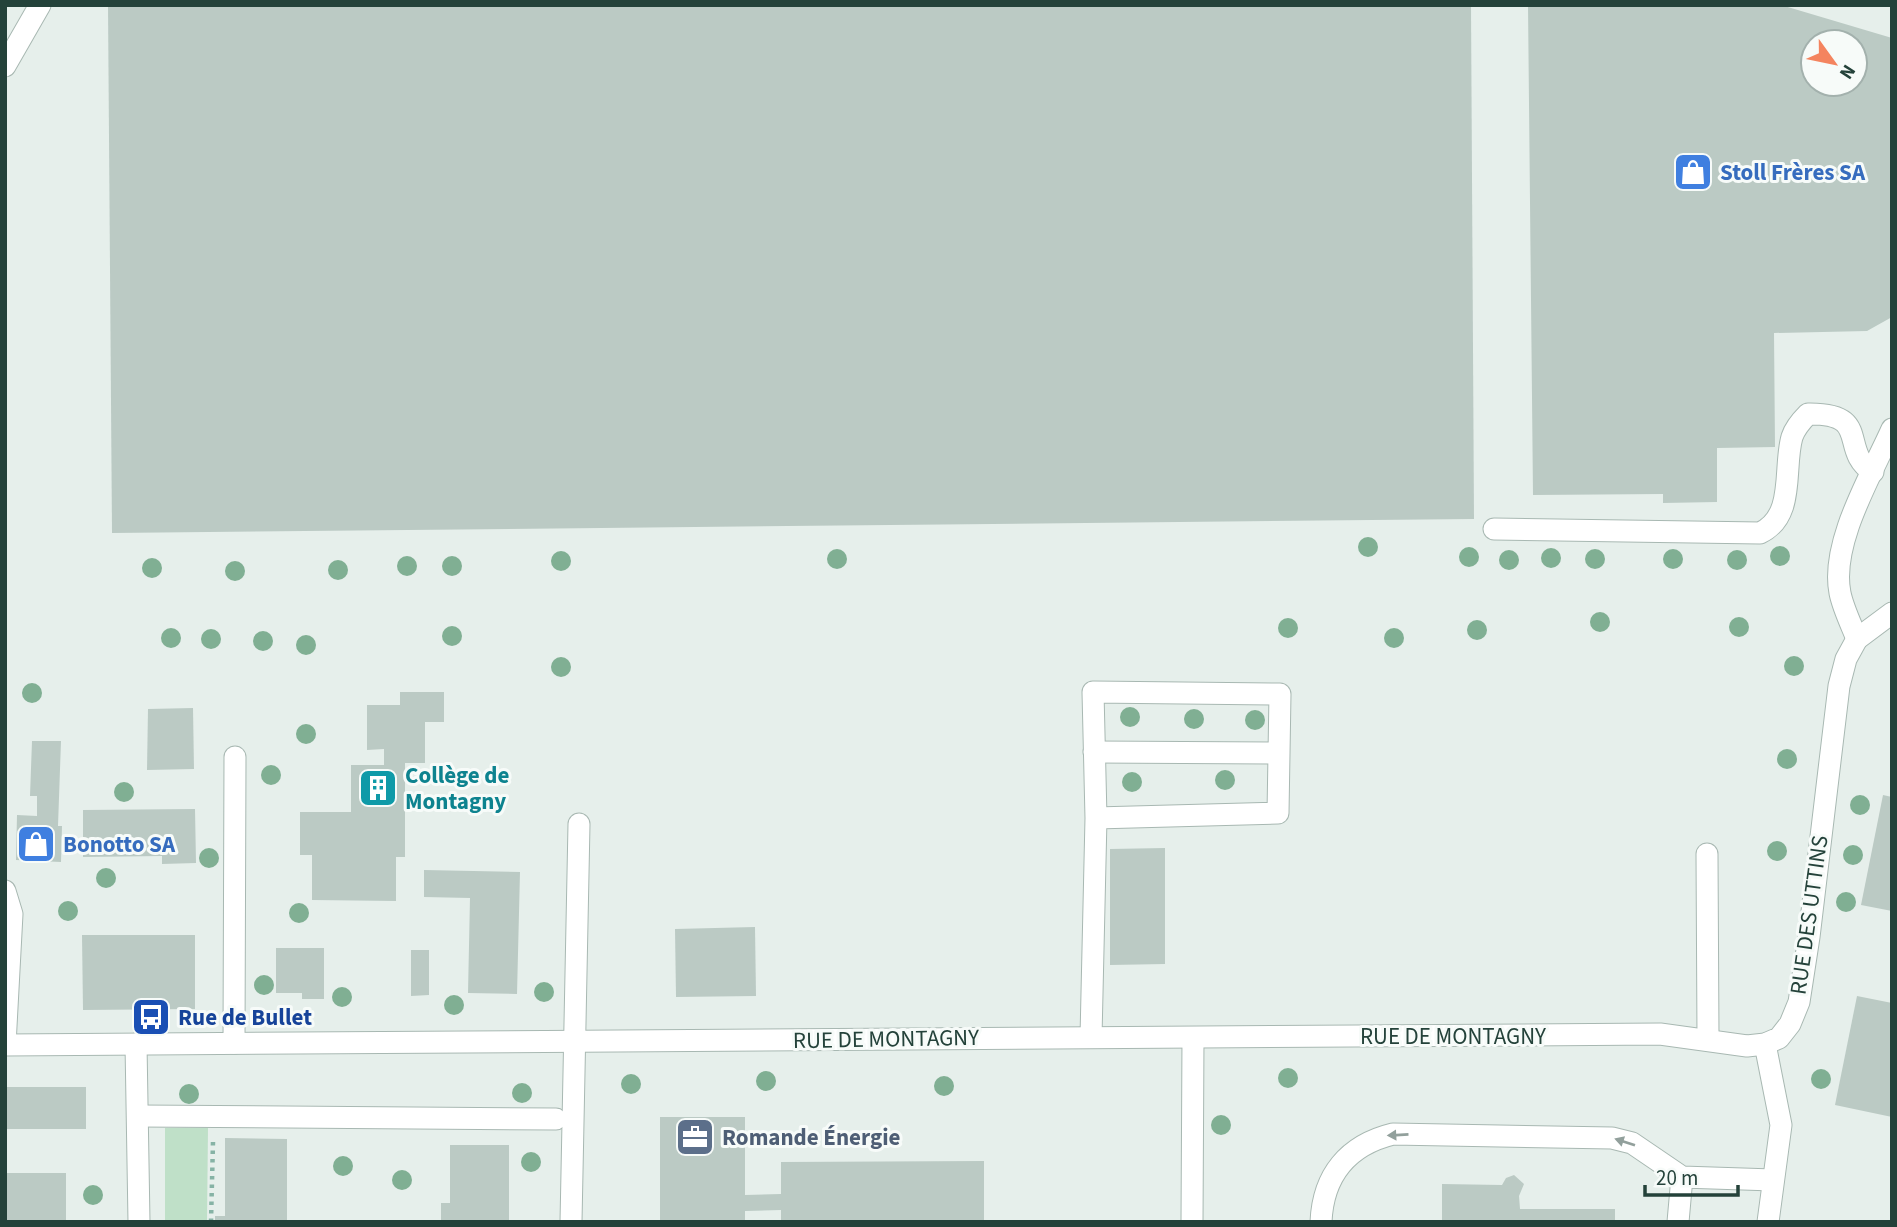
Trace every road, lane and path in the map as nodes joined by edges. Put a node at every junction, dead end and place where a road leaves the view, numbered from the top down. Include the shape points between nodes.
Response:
1 (40, 5) edge
2 (5, 66) edge
3 (1892, 429) edge
4 (1873, 472) junction
5 (1494, 529) dead end
6 (1892, 613) edge
7 (1857, 639) junction
8 (1094, 752) junction
9 (1278, 753) junction
10 (235, 757) dead end
11 (1096, 818) junction
12 (579, 824) dead end
13 (1707, 854) dead end
14 (5, 891) edge
15 (1091, 1037) junction
16 (1193, 1038) junction
17 (1708, 1038) junction
18 (575, 1042) junction
19 (234, 1043) junction
20 (136, 1044) junction
21 (5, 1045) edge
22 (1766, 1045) junction
23 (138, 1116) junction
24 (214, 1116) junction
25 (556, 1119) dead end
26 (1682, 1177) junction
27 (1773, 1180) junction
28 (139, 1222) edge
29 (211, 1222) edge
30 (572, 1222) edge
31 (1192, 1222) edge
32 (1321, 1222) edge
33 (1678, 1222) edge
34 (1768, 1222) edge

1 - 2 street
3 - 4 street
4 - 5 street via 1856,454 1849,425 1825,414 1808,414 1792,436 1779,515 1760,533
4 - 7 street via 1840,558 1840,593
6 - 7 street
7 - 22 street, RUE DES UTTINS via 1839,686 1799,1002 1790,1024
8 - 9 street
8 - 9 street via 1093,692 1280,694
8 - 11 street
9 - 11 street via 1278,813
10 - 19 street
11 - 15 street
12 - 18 street
13 - 17 street
14 - 21 street via 12,914
15 - 16 street, RUE DE MONTAGNY
15 - 18 street, RUE DE MONTAGNY
16 - 17 street, RUE DE MONTAGNY via 1660,1034
16 - 31 street
17 - 22 street, RUE DE MONTAGNY
18 - 19 street, RUE DE MONTAGNY
18 - 30 street
19 - 20 street, RUE DE MONTAGNY
20 - 21 street, RUE DE MONTAGNY
20 - 23 street
22 - 27 street via 1781,1125
23 - 24 street
23 - 28 street
24 - 25 street
24 - 29 path
26 - 27 street
26 -> 32 street via 1632,1143 1612,1138 1393,1134 1368,1140 1337,1168 1328,1184
26 - 33 street
27 - 34 street

